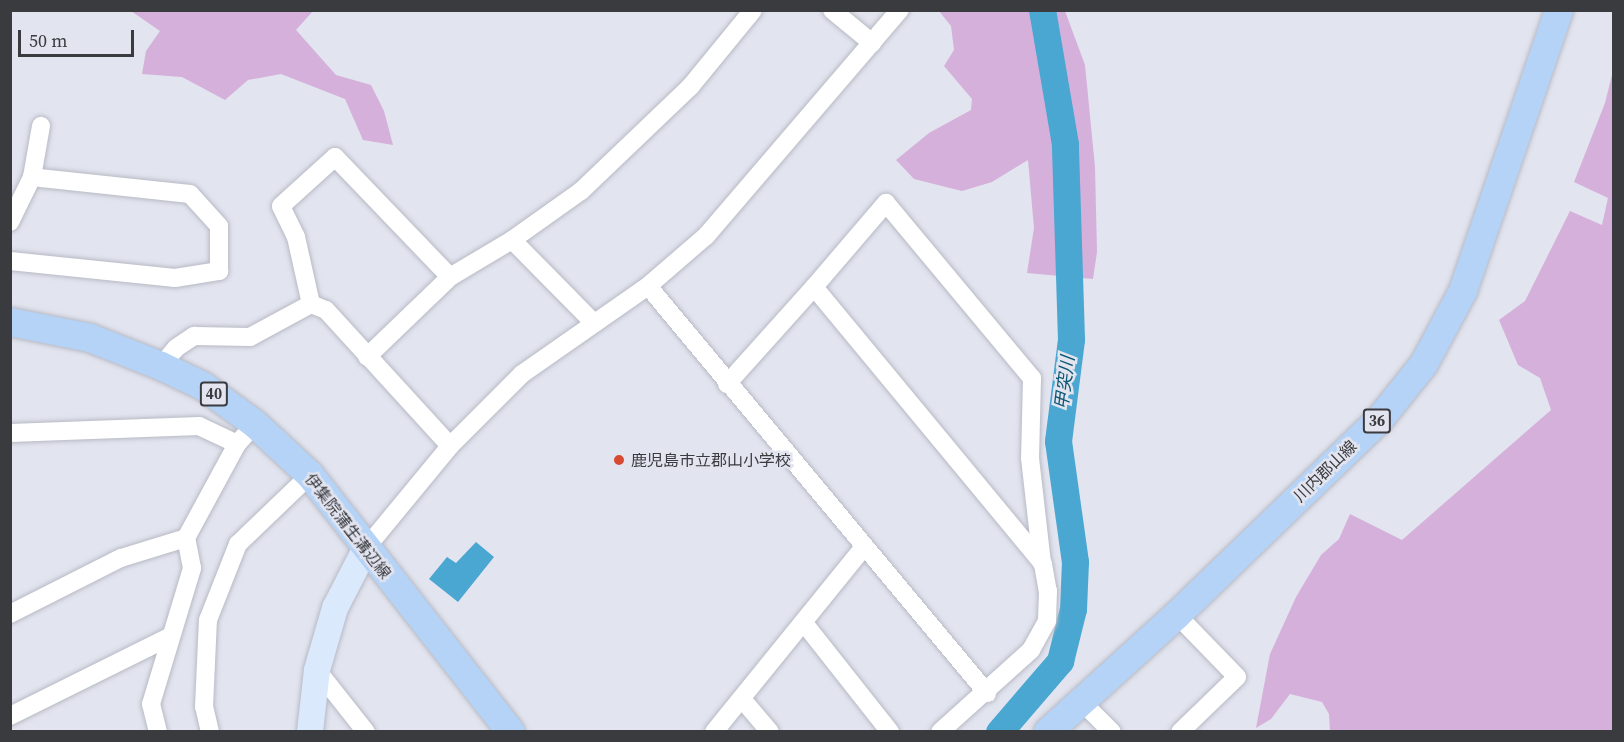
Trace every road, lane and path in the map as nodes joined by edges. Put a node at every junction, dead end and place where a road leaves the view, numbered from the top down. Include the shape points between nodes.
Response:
1 (753, 10) edge
2 (832, 10) edge
3 (900, 10) edge
4 (1559, 10) edge
5 (872, 43) junction
6 (41, 126) dead end
7 (32, 177) junction
8 (10, 222) edge
9 (512, 240) junction
10 (10, 261) edge
11 (450, 278) junction
12 (648, 286) junction
13 (814, 287) junction
14 (311, 304) junction
15 (10, 322) edge
16 (592, 322) junction
17 (367, 357) junction
18 (161, 366) junction
19 (728, 384) junction
20 (10, 433) edge
21 (246, 434) junction
22 (450, 446) junction
23 (310, 475) junction
24 (186, 538) junction
25 (366, 548) junction
26 (864, 548) junction
27 (1042, 564) junction
28 (10, 614) edge
29 (1177, 615) junction
30 (804, 623) junction
31 (169, 638) junction
32 (317, 670) junction
33 (987, 693) junction
34 (742, 699) junction
35 (1080, 700) junction
36 (10, 716) edge
37 (314, 728) edge
38 (158, 732) edge
39 (210, 732) edge
40 (366, 732) edge
41 (511, 732) edge
42 (714, 732) edge
43 (770, 732) edge
44 (890, 732) edge
45 (939, 732) edge
46 (1048, 732) edge
47 (1112, 732) edge
48 (1180, 732) edge

1 - 9 street via 690,87 615,159 554,213
2 - 5 street
3 - 5 street
4 - 29 main road, 川内郡山線 / 36 via 1463,291 1424,364 1380,419
5 - 12 street via 706,237
6 - 7 street
7 - 8 street
7 - 10 street via 190,194 219,226 219,272 175,278
9 - 11 street
9 - 16 street
11 - 14 street via 335,157 281,206 296,237
11 - 17 street
12 - 16 street
12 - 19 street
13 - 19 street
13 - 27 street
13 - 27 street via 886,203 1032,378 1030,458
14 - 17 street via 326,310
14 - 18 street via 250,337 194,336 176,348
15 - 18 main road, 伊集院蒲生溝辺線 / 40 via 90,338
16 - 22 street via 522,374
17 - 22 street
18 - 21 main road, 伊集院蒲生溝辺線 / 40 via 203,386
19 - 26 street
20 - 21 street via 199,426
21 - 23 main road, 伊集院蒲生溝辺線 / 40
21 - 24 street
22 - 25 street
23 - 25 main road, 伊集院蒲生溝辺線 / 40
23 - 39 street via 238,544 208,620 204,707
24 - 28 street via 121,558
24 - 31 street via 192,568
25 - 32 street via 335,608
25 - 41 main road, 伊集院蒲生溝辺線 / 40
26 - 30 street
26 - 33 street
27 - 33 street via 1048,591 1047,621 1031,650
29 - 35 main road, 川内郡山線 / 36
29 - 48 street via 1238,677
30 - 34 street
30 - 44 street
31 - 36 street
31 - 38 street via 152,704
32 - 37 street
32 - 40 street
33 - 45 street
34 - 42 street
34 - 43 street
35 - 46 main road, 川内郡山線 / 36
35 - 47 street

